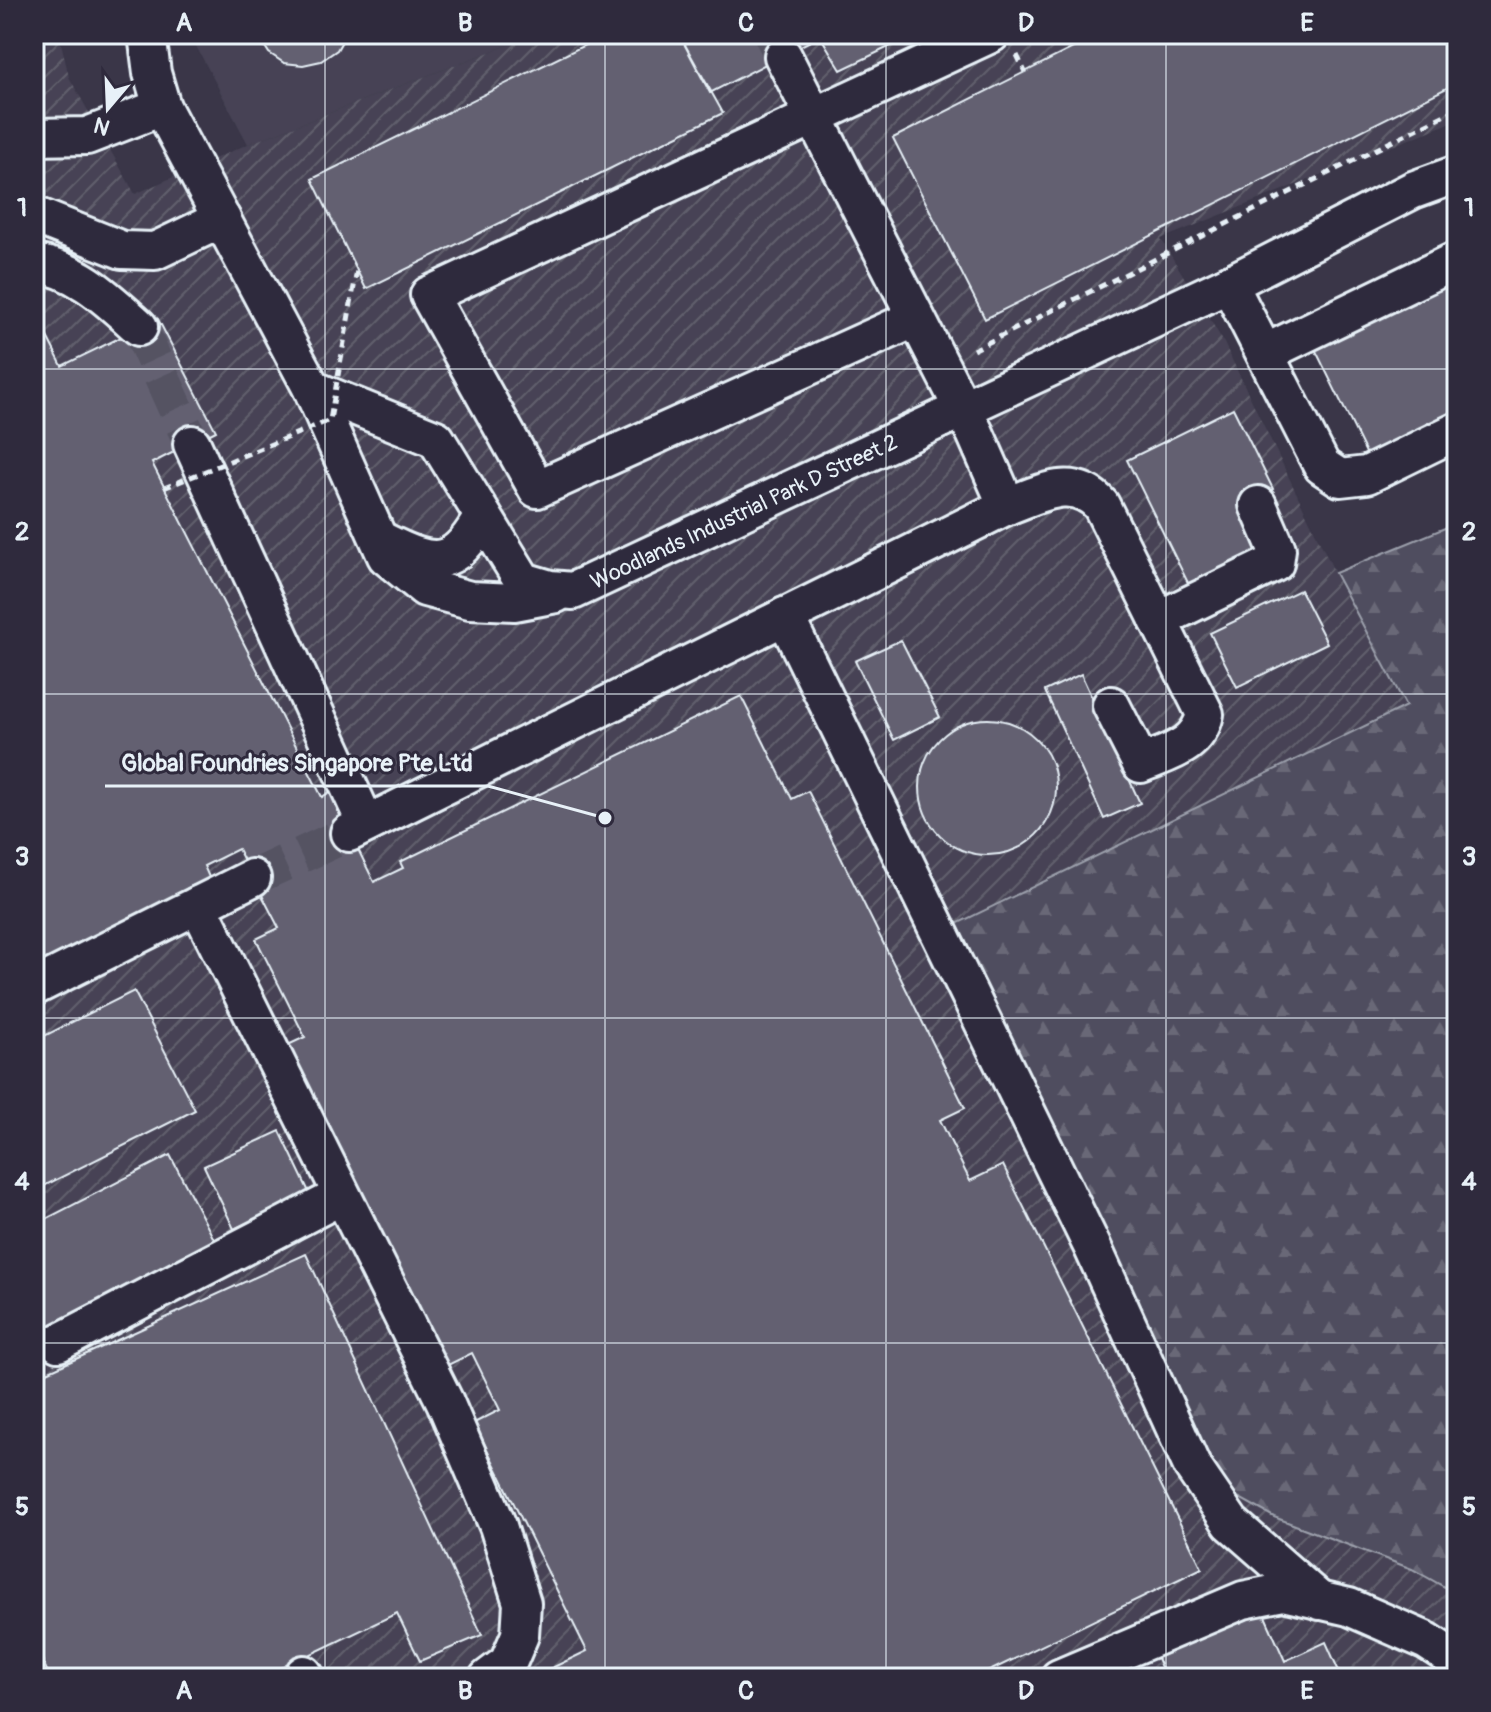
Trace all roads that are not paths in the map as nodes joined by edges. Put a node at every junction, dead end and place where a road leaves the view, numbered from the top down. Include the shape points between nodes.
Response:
1 (147, 34) edge
2 (991, 34) edge
3 (783, 56) tunnel mouth
4 (162, 107) junction
5 (813, 116) junction
6 (34, 137) edge
7 (1457, 174) edge
8 (34, 215) edge
9 (222, 219) junction
10 (1457, 260) edge
11 (34, 263) edge
12 (1229, 284) junction
13 (916, 318) junction
14 (139, 327) tunnel mouth
15 (1265, 353) junction
16 (312, 389) junction
17 (961, 407) junction
18 (1457, 431) edge
19 (192, 444) tunnel mouth
20 (1258, 505) dead end
21 (1007, 506) junction
22 (483, 516) junction
23 (378, 538) junction
24 (573, 591) junction
25 (785, 616) junction
26 (1158, 620) junction
27 (1111, 705) dead end
28 (252, 878) tunnel mouth
29 (198, 905) junction
30 (34, 987) edge
31 (341, 1196) junction
32 (58, 1343) dead end
33 (1320, 1601) junction
34 (1457, 1661) edge
35 (488, 1678) edge
36 (1059, 1678) edge

1 - 4 street
2 - 5 street
3 - 5 street
4 - 6 street via 87,136
4 - 9 street
5 - 13 street
5 - 13 street via 429,295 537,489
7 - 12 street, Woodlands Industrial Park D Street 2 via 1413,190
8 - 9 street via 122,250 155,251
9 - 16 street
10 - 15 street
11 - 14 street via 52,265 97,288
12 - 15 street
12 - 17 street, Woodlands Industrial Park D Street 2
13 - 17 street
15 - 18 street via 1322,466 1340,478 1367,475
16 - 22 street, Woodlands Industrial Park D Street 2 via 436,439
16 - 23 street
17 - 21 street
17 - 24 street, Woodlands Industrial Park D Street 2
19 - 25 street via 357,829
20 - 26 street via 1277,549 1275,563
21 - 25 street
21 - 26 street via 1057,488 1074,486 1091,494
22 - 23 street via 470,539 449,557 422,560
22 - 24 street, Woodlands Industrial Park D Street 2 via 523,581
23 - 24 street via 386,556 425,588 470,600 514,602
25 - 33 street via 1092,1246 1192,1466 1231,1523
26 - 27 street via 1205,714 1202,728 1193,742 1141,764
28 - 29 street
29 - 30 street
29 - 31 street
31 - 32 street
31 - 35 street via 445,1402 502,1539 522,1603 520,1635 508,1663
33 - 34 street via 1349,1607
33 - 36 street via 1283,1592 1243,1600

